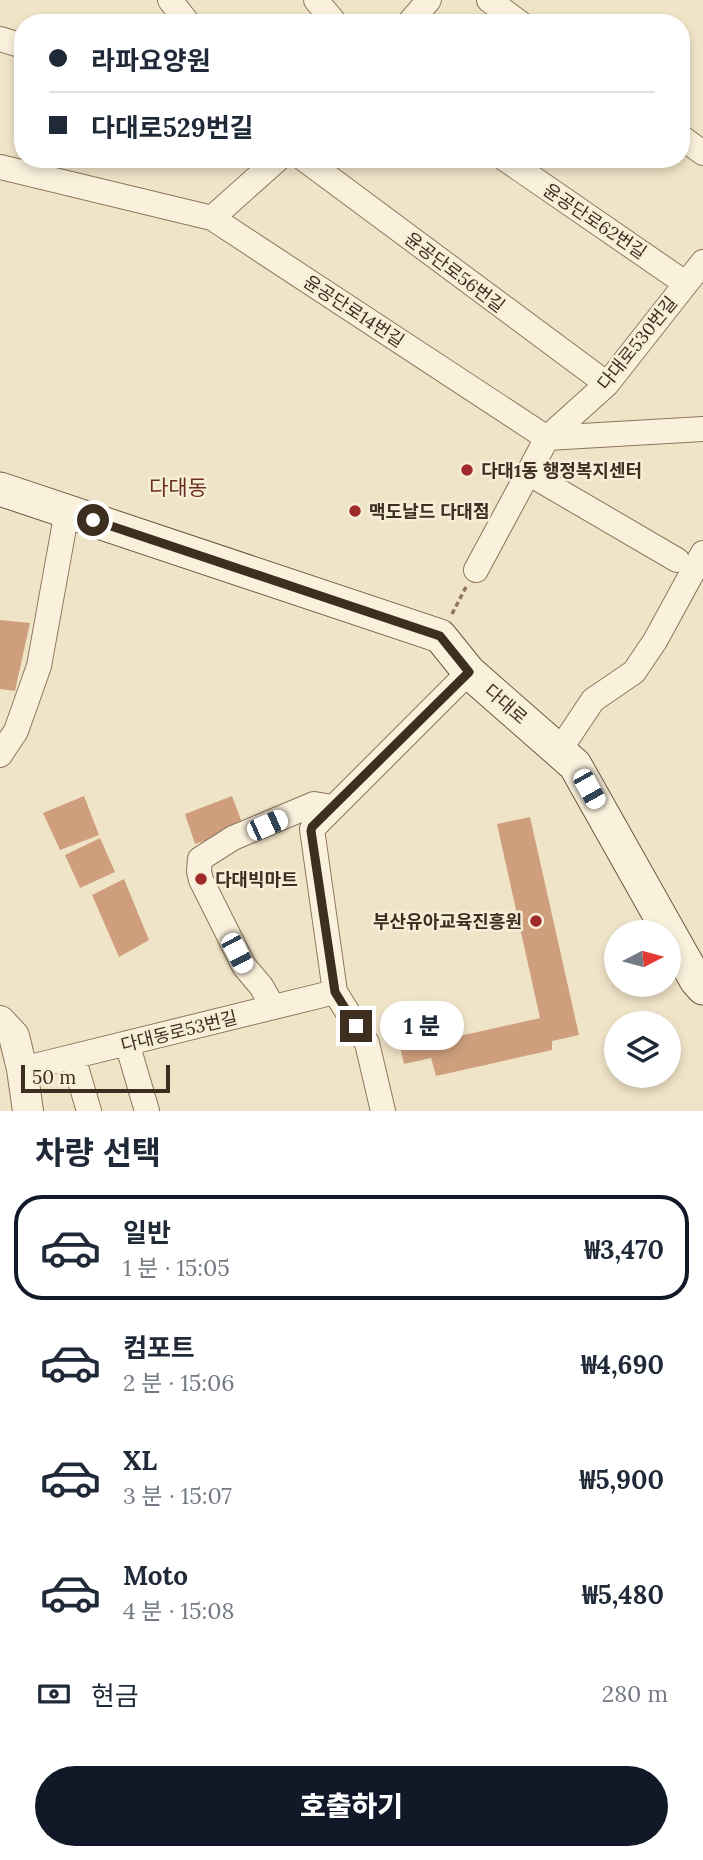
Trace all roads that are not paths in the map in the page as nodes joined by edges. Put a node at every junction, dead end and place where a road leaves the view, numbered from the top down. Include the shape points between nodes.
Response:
1 (170, 0) edge
2 (316, 0) edge
3 (429, 0) edge
4 (489, 0) edge
5 (181, 14) edge
6 (328, 14) edge
7 (417, 14) edge
8 (508, 14) edge
9 (0, 167) edge
10 (268, 168) edge
11 (316, 168) edge
12 (518, 168) edge
13 (212, 218) junction
14 (703, 262) edge
15 (685, 283) junction
16 (607, 384) junction
17 (703, 429) edge
18 (547, 438) junction
19 (528, 473) junction
20 (0, 489) edge
21 (67, 511) junction
22 (703, 553) edge
23 (677, 559) dead end
24 (476, 570) road end
25 (469, 672) junction
26 (559, 751) junction
27 (0, 755) edge
28 (333, 807) junction
29 (703, 988) edge
30 (335, 992) junction
31 (273, 1007) junction
32 (0, 1021) edge
33 (127, 1043) junction
34 (73, 1057) junction
35 (22, 1069) junction
36 (28, 1111) edge
37 (89, 1111) edge
38 (147, 1111) edge
39 (383, 1111) edge

1 - 5 street
2 - 6 street
3 - 7 street
4 - 8 street
9 - 13 street, 윤공단로14번길
10 - 13 street
11 - 16 street, 윤공단로56번길
12 - 15 street, 윤공단로62번길
13 - 18 street, 윤공단로14번길
14 - 15 street, 다대로530번길
15 - 16 street, 다대로530번길
16 - 18 street, 다대로530번길
17 - 18 street
18 - 19 street, 다대로530번길
19 - 23 street
19 - 24 street, 다대로530번길
20 - 21 main road
21 - 25 main road, 다대로 via 440,636
21 - 27 street via 39,666 16,731
22 - 26 street via 634,672 593,700
25 - 26 main road, 다대로
25 - 28 street
26 - 29 main road, 다대로 via 575,765
28 - 30 street via 311,831
28 - 31 street via 314,804 233,838 200,859 201,880 224,927
30 - 31 street, 다대동로53번길
30 - 39 street via 366,1043
31 - 33 street, 다대동로53번길
32 - 35 street via 14,1036
33 - 34 street, 다대동로53번길
33 - 38 street
34 - 35 street, 다대동로53번길
34 - 37 street
35 - 36 street

